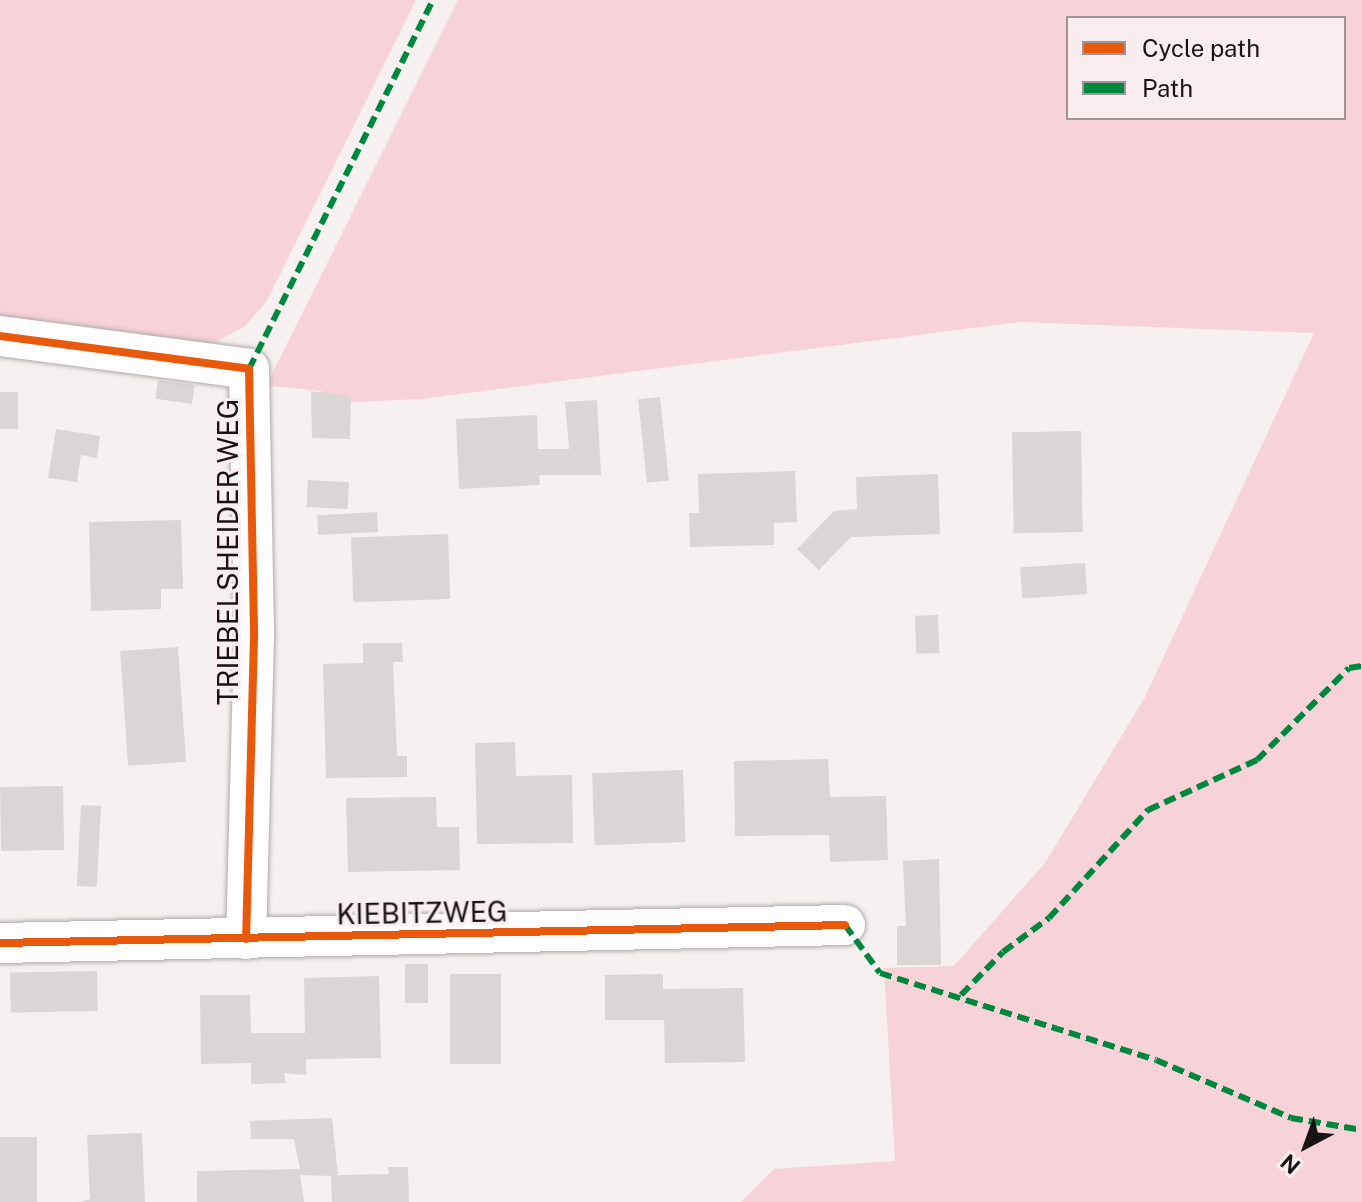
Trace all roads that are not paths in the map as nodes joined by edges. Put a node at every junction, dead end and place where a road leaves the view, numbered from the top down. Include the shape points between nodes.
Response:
1 (0, 336) edge
2 (845, 925) dead end
3 (246, 939) junction
4 (0, 943) edge

1 - 3 street, TRIEBELSHEIDER WEG via 249,369 254,637
2 - 3 street, KIEBITZWEG
3 - 4 street, KIEBITZWEG

